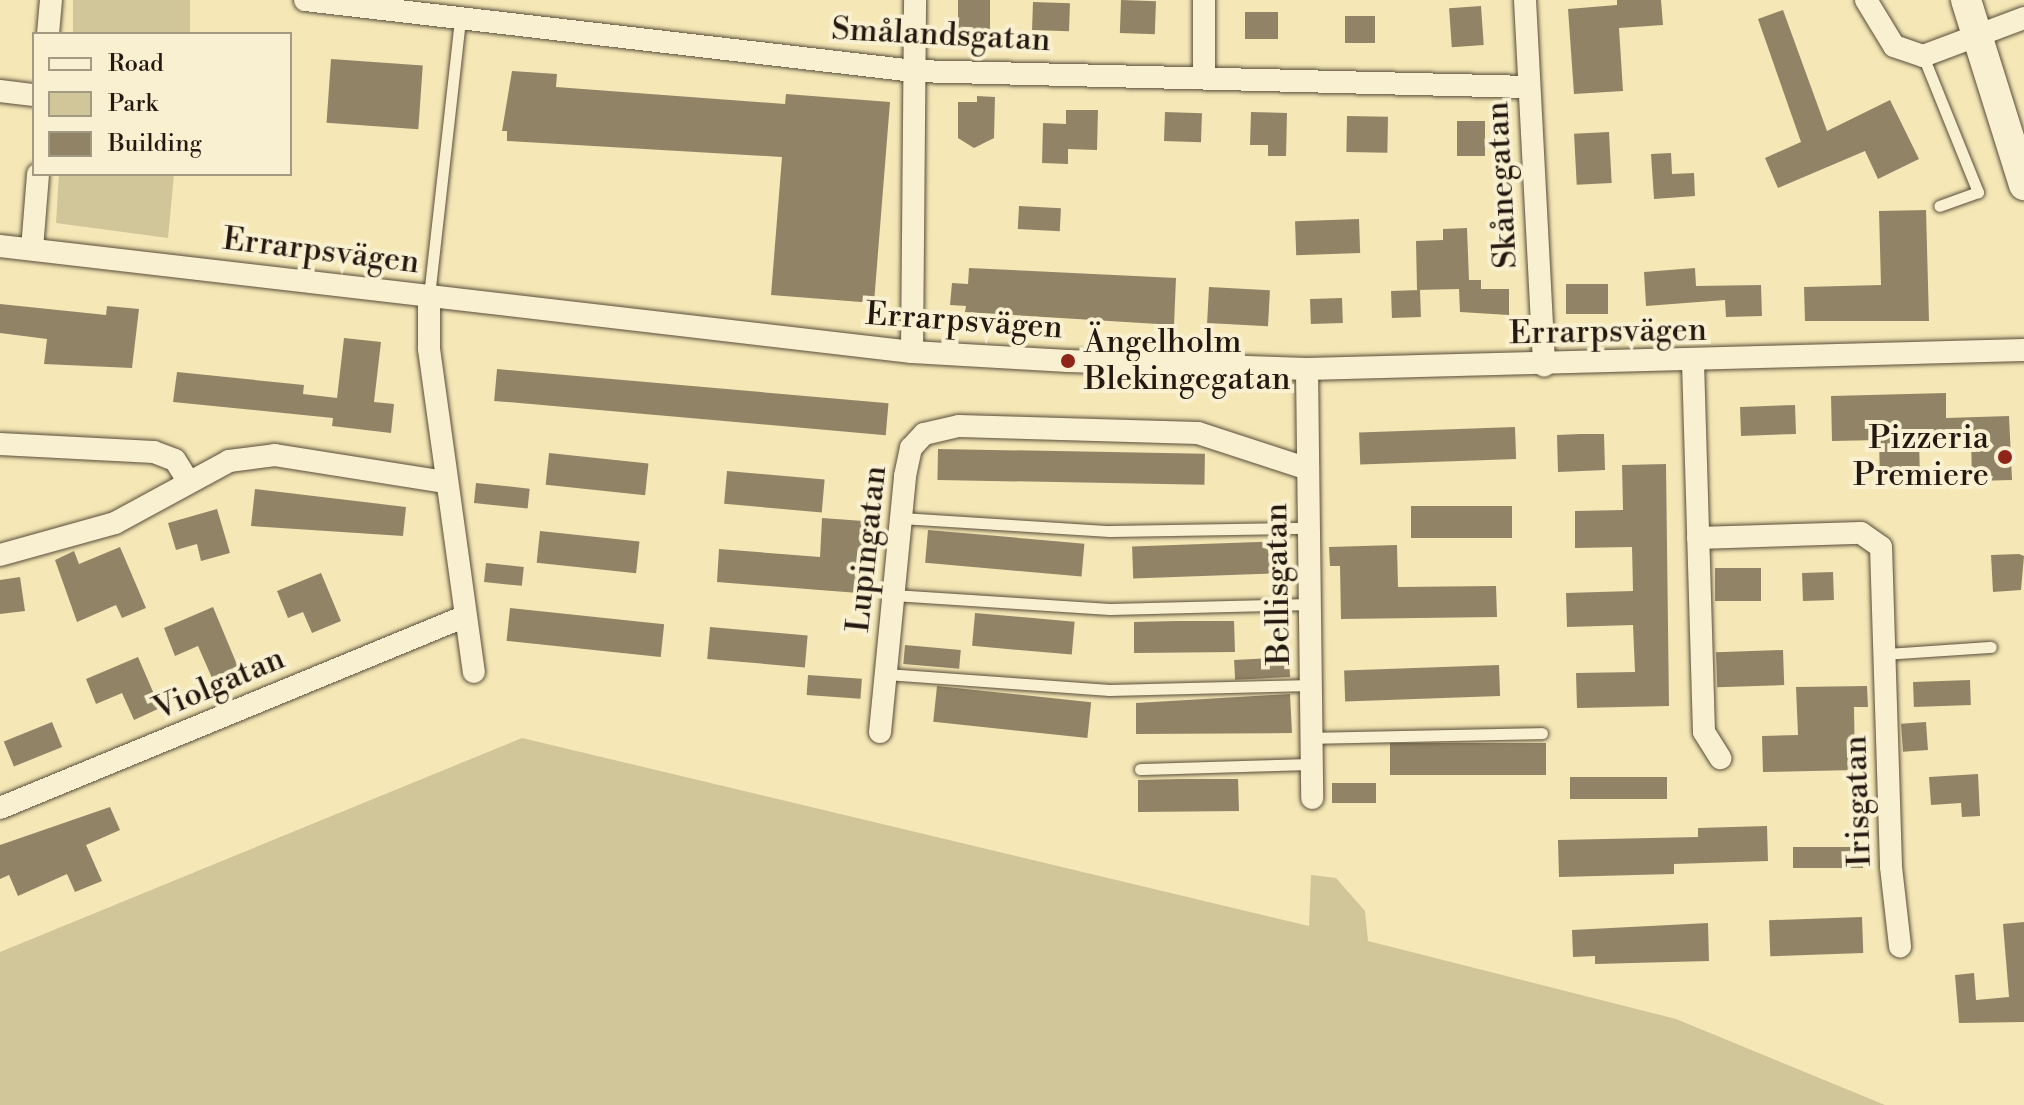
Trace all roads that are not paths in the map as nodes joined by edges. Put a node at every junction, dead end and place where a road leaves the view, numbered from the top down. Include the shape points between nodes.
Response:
1 (51, 0) edge
2 (305, 0) edge
3 (915, 0) edge
4 (1204, 0) edge
5 (1525, 0) edge
6 (1866, 0) edge
7 (1966, 0) edge
8 (460, 18) junction
9 (2024, 18) edge
10 (48, 32) edge
11 (1980, 35) junction
12 (1923, 56) junction
13 (914, 71) junction
14 (1204, 77) junction
15 (1529, 87) junction
16 (0, 91) edge
17 (32, 95) edge
18 (38, 176) edge
19 (2024, 185) edge
20 (1939, 206) dead end
21 (0, 246) edge
22 (32, 249) junction
23 (429, 296) junction
24 (2024, 350) edge
25 (912, 352) junction
26 (1693, 362) junction
27 (1544, 366) junction
28 (1307, 369) junction
29 (0, 444) edge
30 (1308, 469) junction
31 (189, 482) junction
32 (446, 482) junction
33 (901, 518) junction
34 (1309, 528) junction
35 (1698, 538) junction
36 (0, 555) edge
37 (893, 595) junction
38 (1310, 604) junction
39 (462, 618) junction
40 (1991, 647) dead end
41 (1885, 654) junction
42 (474, 672) dead end
43 (886, 674) junction
44 (1311, 685) junction
45 (880, 732) dead end
46 (1542, 733) dead end
47 (1311, 738) junction
48 (1720, 758) dead end
49 (1312, 764) junction
50 (1140, 769) dead end
51 (1312, 798) dead end
52 (0, 808) edge
53 (1900, 946) dead end

1 - 10 street
2 - 8 street, Smålandsgatan
3 - 13 street
4 - 14 street
5 - 15 street, Skånegatan
6 - 12 street via 1894,46
7 - 11 street
8 - 13 street, Smålandsgatan
8 - 23 lane
9 - 11 street
11 - 12 street
11 - 19 street
12 - 20 lane via 1978,192
13 - 14 street, Smålandsgatan
13 - 25 street
14 - 15 street, Smålandsgatan
15 - 27 street, Skånegatan
16 - 17 street
18 - 22 street
21 - 22 street, Errarpsvägen
22 - 23 street, Errarpsvägen
23 - 25 street, Errarpsvägen
23 - 32 street
24 - 26 street, Errarpsvägen
25 - 28 street, Errarpsvägen
26 - 27 street, Errarpsvägen
26 - 35 street
27 - 28 street, Errarpsvägen
28 - 30 street, Bellisgatan
29 - 31 street via 154,452 175,460
30 - 33 street, Lupingatan via 1198,433 943,427 924,434 911,448
30 - 34 street, Bellisgatan
31 - 32 street via 229,461 275,455
31 - 36 street via 91,533
32 - 39 street
33 - 34 lane via 1110,531
33 - 37 street, Lupingatan
34 - 38 street, Bellisgatan
35 - 41 street, Irisgatan via 1871,536 1883,557
35 - 48 street via 1704,732
37 - 38 lane via 1110,609
37 - 43 street, Lupingatan
38 - 44 street, Bellisgatan
39 - 42 street
39 - 52 street, Violgatan
40 - 41 lane
41 - 53 street, Irisgatan
43 - 44 lane via 1109,690
43 - 45 street, Lupingatan
44 - 47 street, Bellisgatan
46 - 47 lane
47 - 49 street, Bellisgatan
49 - 50 lane
49 - 51 street, Bellisgatan

